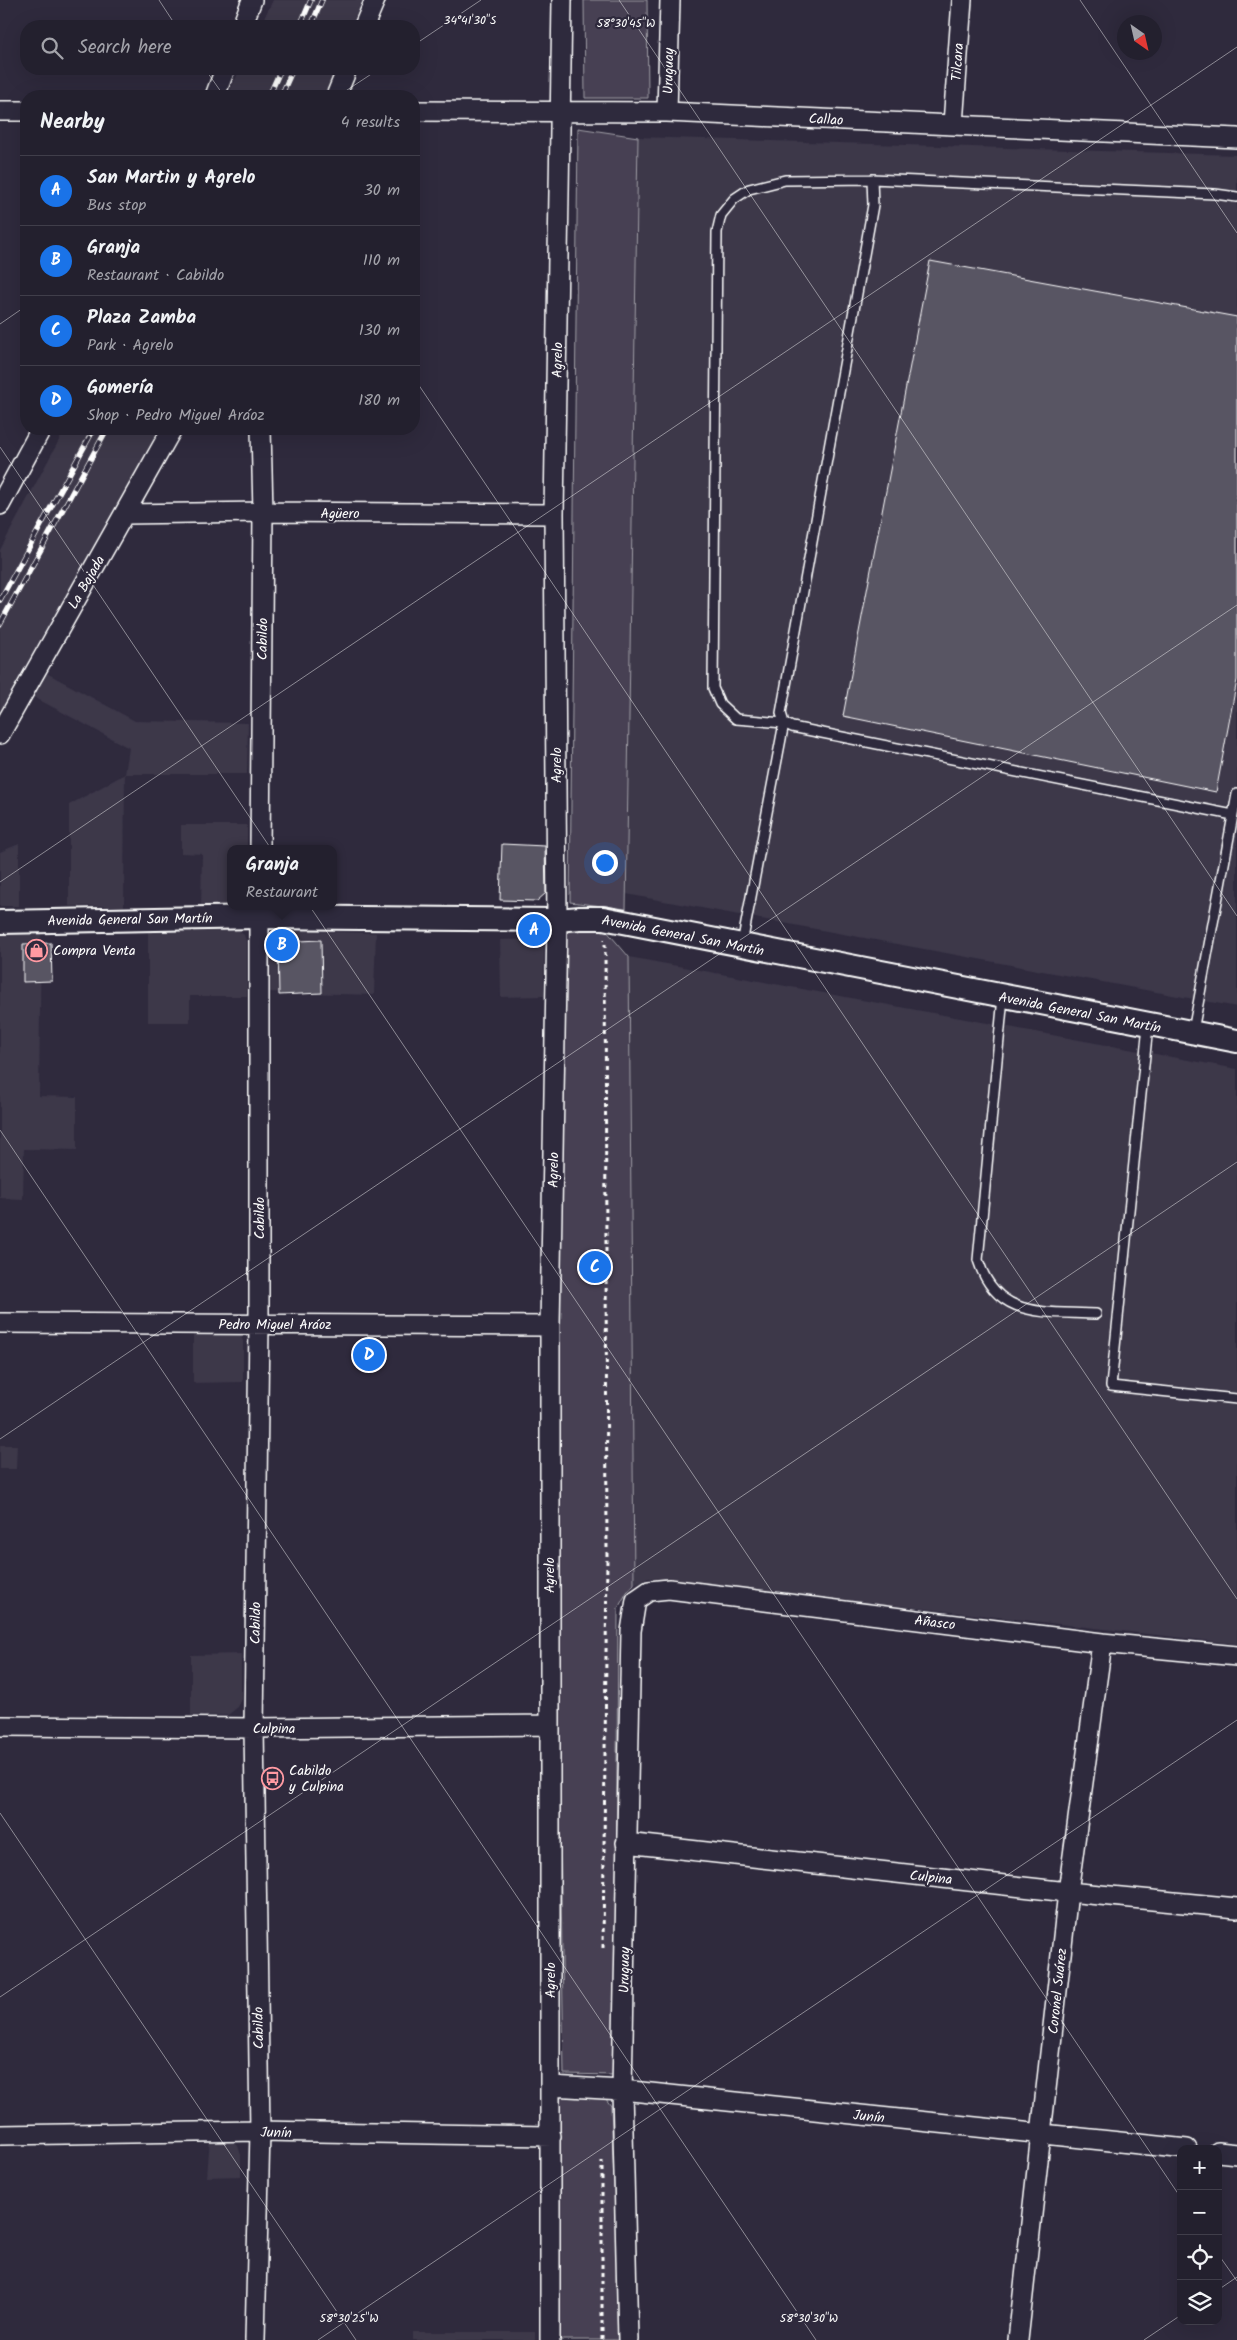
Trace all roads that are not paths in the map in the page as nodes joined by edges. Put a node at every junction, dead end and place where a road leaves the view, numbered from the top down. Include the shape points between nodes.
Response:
1 (252, 0) edge
2 (375, 0) edge
3 (562, 0) edge
4 (670, 0) edge
5 (962, 0) edge
6 (244, 20) edge
7 (367, 20) edge
8 (223, 75) edge
9 (345, 75) edge
10 (217, 90) edge
11 (338, 90) edge
12 (0, 111) edge
13 (20, 111) edge
14 (420, 111) edge
15 (562, 112) junction
16 (667, 112) junction
17 (953, 124) junction
18 (1237, 138) edge
19 (872, 179) junction
20 (1237, 197) edge
21 (38, 435) edge
22 (169, 435) edge
23 (261, 435) edge
24 (0, 505) edge
25 (263, 512) junction
26 (125, 514) junction
27 (554, 514) junction
28 (784, 723) junction
29 (0, 734) edge
30 (1237, 794) edge
31 (1233, 815) junction
32 (260, 845) edge
33 (259, 912) edge
34 (557, 920) junction
35 (0, 922) edge
36 (742, 946) junction
37 (1002, 997) junction
38 (1148, 1026) junction
39 (1193, 1034) junction
40 (1237, 1042) edge
41 (1096, 1314) dead end
42 (0, 1323) edge
43 (259, 1324) junction
44 (550, 1326) junction
45 (1237, 1399) edge
46 (636, 1600) joint
47 (1102, 1643) junction
48 (1237, 1656) edge
49 (549, 1725) junction
50 (0, 1726) edge
51 (254, 1728) junction
52 (626, 1843) junction
53 (1068, 1892) junction
54 (1237, 1908) edge
55 (551, 2086) junction
56 (622, 2090) junction
57 (260, 2131) junction
58 (1041, 2134) junction
59 (0, 2135) edge
60 (551, 2136) junction
61 (1177, 2148) edge
62 (1222, 2152) edge
63 (1237, 2154) edge
64 (255, 2340) edge
65 (550, 2340) edge
66 (628, 2340) edge
67 (1018, 2340) edge

1 - 6 street
2 - 7 street
3 - 15 street, Agrelo
4 - 16 street, Uruguay
5 - 17 street, Tilcara
8 - 10 street
9 - 11 street
12 - 13 street
14 - 15 street, Callao
15 - 16 street, Callao
15 - 27 street, Agrelo
16 - 17 street, Callao
17 - 18 street, Callao
19 - 20 lane
19 - 28 lane via 874,205 781,713
19 - 28 lane via 785,180 748,189 734,199 721,215 717,232 713,688 720,704 736,719
21 - 24 street
22 - 26 street, La Bajada
23 - 25 street, Cabildo
25 - 26 street, Agüero
25 - 27 street, Agüero
25 - 32 street, Cabildo
26 - 29 street, La Bajada
27 - 34 street, Agrelo
28 - 31 lane
28 - 36 lane
30 - 31 lane
31 - 39 lane
33 - 34 street, Avenida General San Martín
33 - 35 street, Avenida General San Martín
33 - 43 street, Cabildo
34 - 36 street, Avenida General San Martín via 603,918
34 - 44 street, Agrelo
36 - 37 street, Avenida General San Martín
37 - 38 street, Avenida General San Martín
37 - 41 lane via 978,1260 982,1273 994,1290 1010,1304 1024,1310
38 - 39 street, Avenida General San Martín
38 - 45 lane via 1111,1386
39 - 40 street, Avenida General San Martín
42 - 43 street, Pedro Miguel Aráoz
43 - 44 street, Pedro Miguel Aráoz
43 - 51 street, Cabildo
44 - 49 street, Agrelo
46 - 47 street, Añasco via 648,1591 669,1589
46 - 52 street, Uruguay via 631,1631
47 - 48 street, Añasco
47 - 53 street, Coronel Suárez
49 - 51 street, Culpina
49 - 55 street, Agrelo
50 - 51 street, Culpina
51 - 57 street, Cabildo
52 - 53 street, Culpina
52 - 56 street, Uruguay
53 - 54 street, Culpina
53 - 58 street, Coronel Suárez
55 - 56 street, Junín
55 - 60 street, Agrelo
56 - 58 street, Junín
56 - 66 street, Uruguay
57 - 59 street, Junín
57 - 60 street, Junín
57 - 64 street, Cabildo
58 - 61 street, Junín
58 - 67 street, Coronel Suárez
60 - 65 street, Agrelo
62 - 63 street

